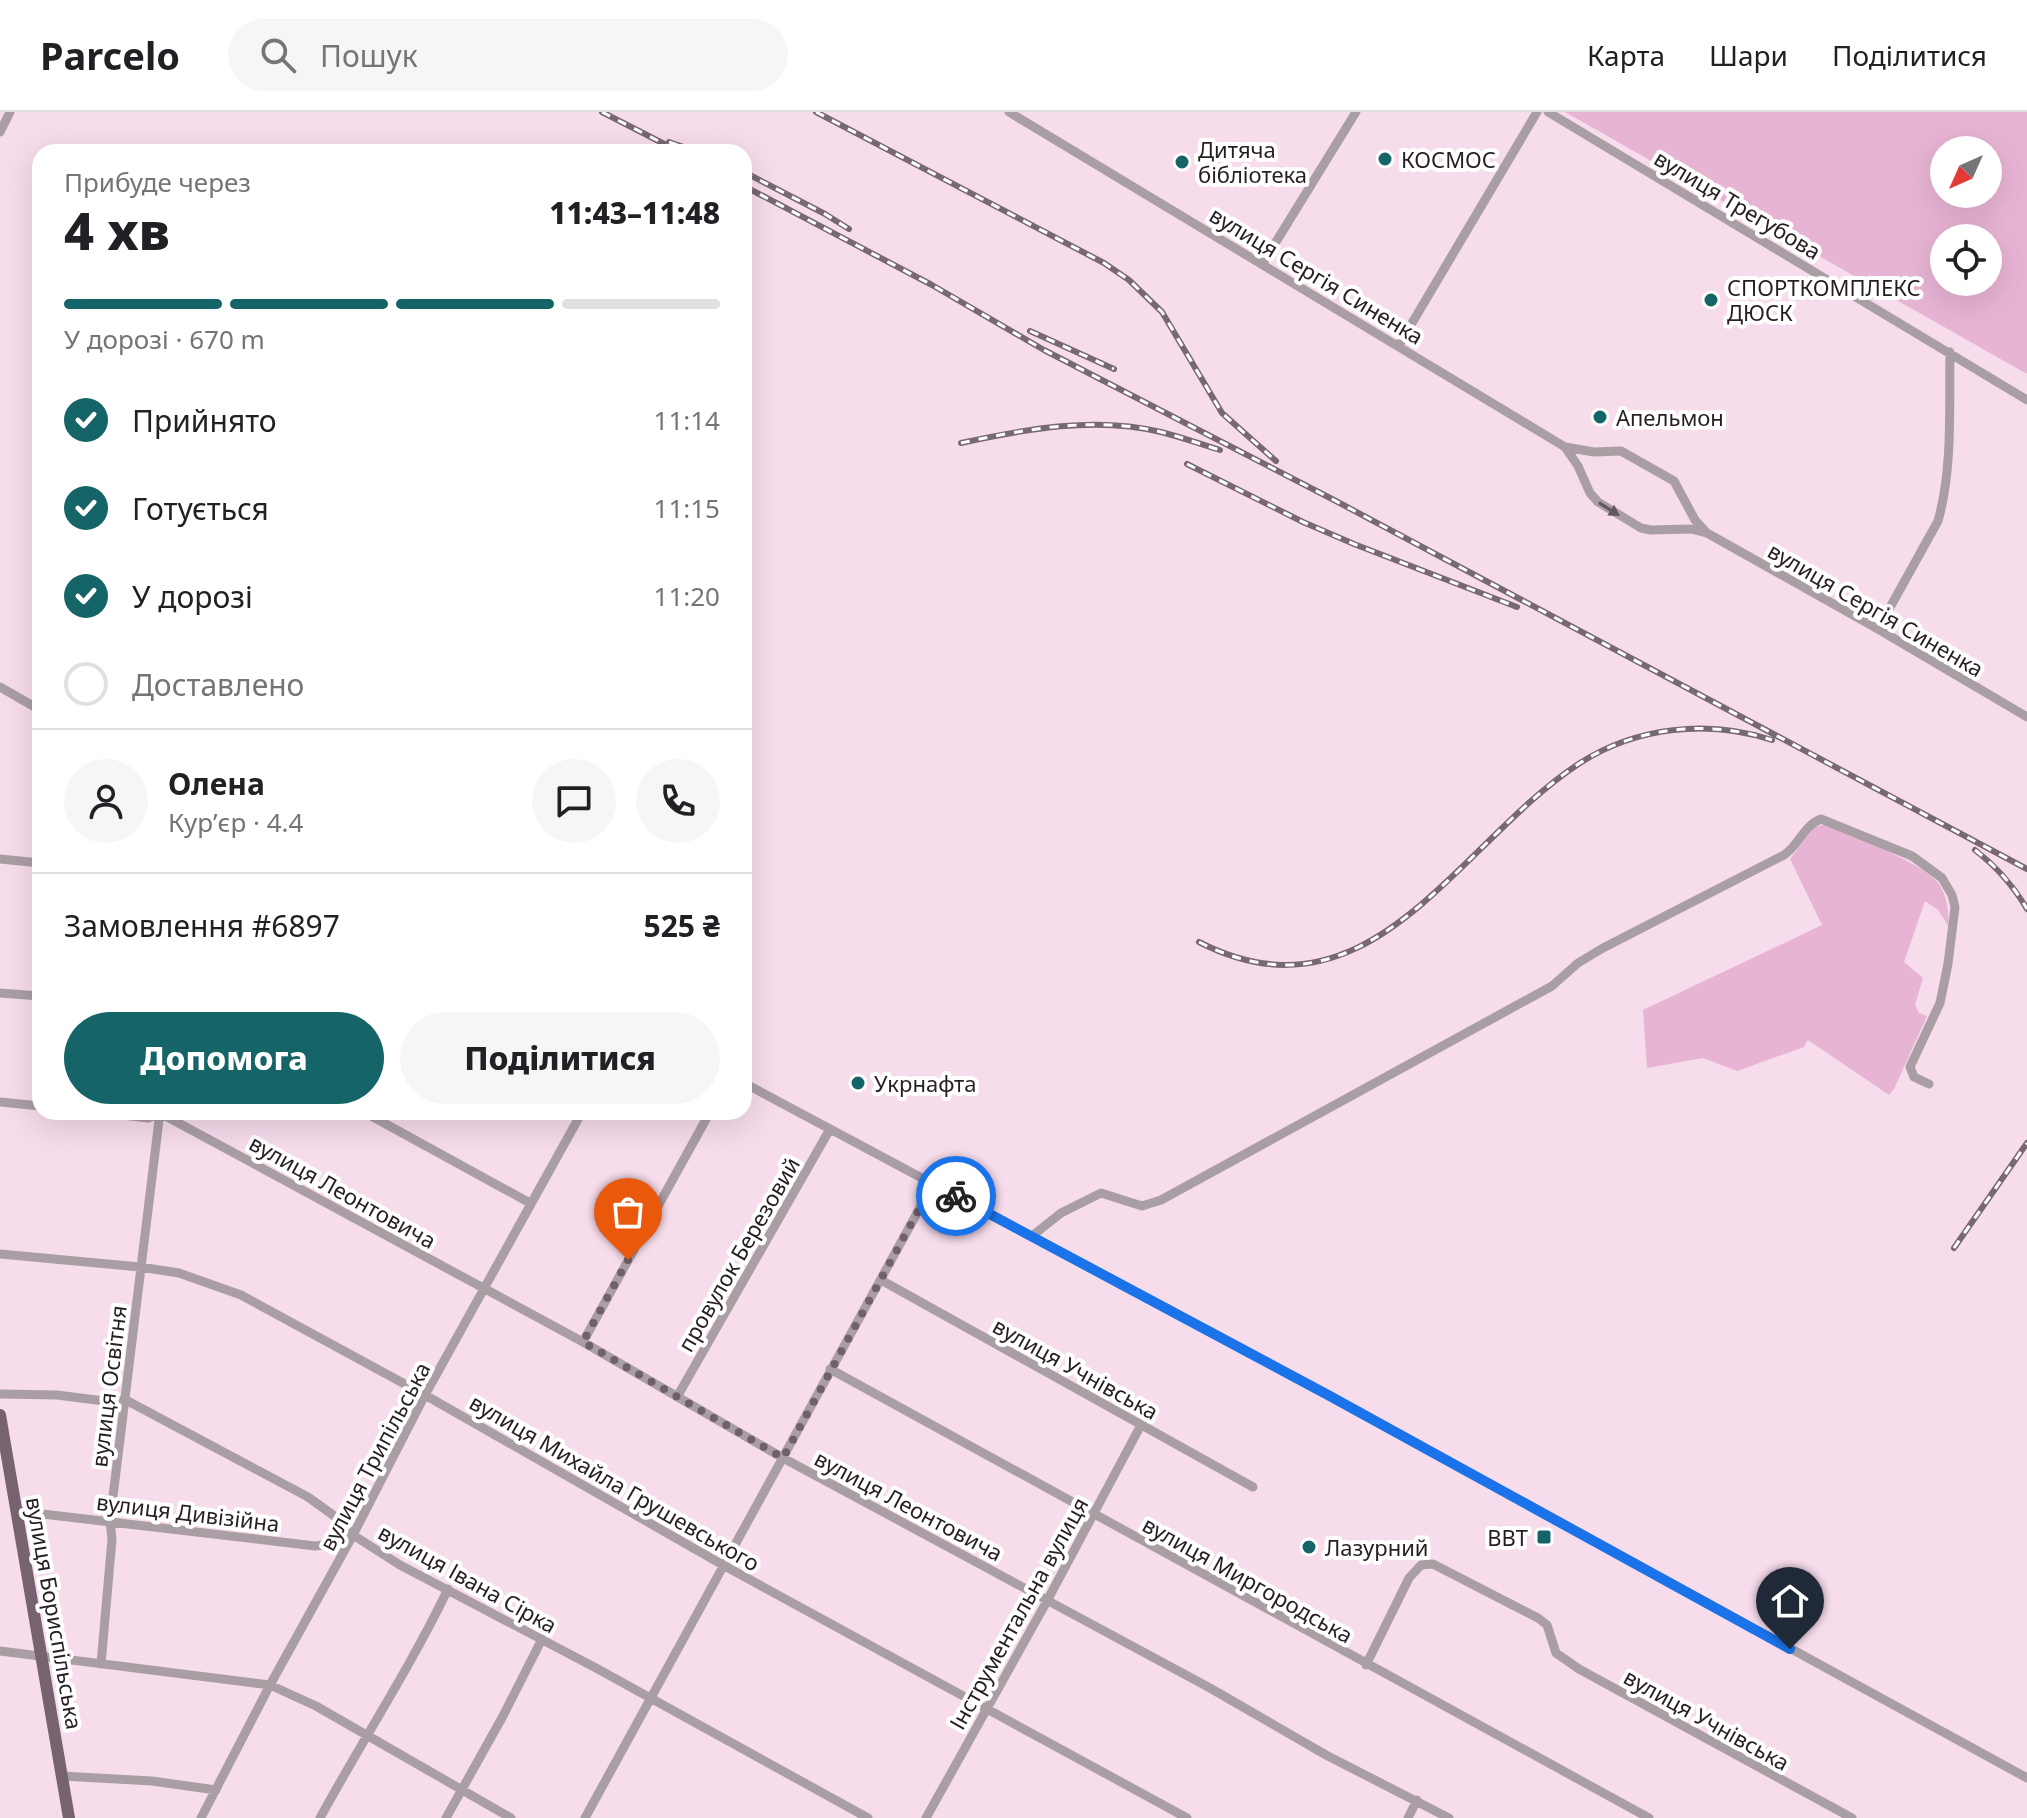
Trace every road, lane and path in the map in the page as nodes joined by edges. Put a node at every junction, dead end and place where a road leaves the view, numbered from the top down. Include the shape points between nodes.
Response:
1 (10, 112) edge
2 (1009, 112) edge
3 (1356, 112) edge
4 (1537, 112) edge
5 (1548, 112) edge
6 (0, 132) edge
7 (1263, 263) junction
8 (1399, 345) junction
9 (1950, 352) junction
10 (2027, 400) edge
11 (1565, 447) junction
12 (1707, 533) junction
13 (1878, 629) junction
14 (0, 687) edge
15 (32, 705) edge
16 (2027, 717) edge
17 (0, 859) edge
18 (32, 862) edge
19 (0, 993) edge
20 (32, 995) edge
21 (1929, 1084) dead end
22 (752, 1087) edge
23 (0, 1102) edge
24 (32, 1105) edge
25 (159, 1120) edge
26 (175, 1120) edge
27 (379, 1120) edge
28 (577, 1120) edge
29 (706, 1120) edge
30 (830, 1129) junction
31 (933, 1184) junction
32 (530, 1203) junction
33 (1032, 1236) junction
34 (0, 1254) edge
35 (140, 1267) junction
36 (881, 1280) junction
37 (484, 1289) junction
38 (583, 1342) junction
39 (830, 1369) junction
40 (0, 1394) edge
41 (425, 1395) junction
42 (677, 1397) junction
43 (124, 1399) junction
44 (0, 1415) edge
45 (1141, 1425) junction
46 (783, 1458) junction
47 (4, 1461) edge
48 (1253, 1487) dead end
49 (17, 1511) junction
50 (1093, 1514) junction
51 (110, 1521) junction
52 (353, 1535) junction
53 (723, 1565) junction
54 (448, 1589) junction
55 (1047, 1601) junction
56 (542, 1639) junction
57 (0, 1651) edge
58 (42, 1657) junction
59 (101, 1664) junction
60 (1366, 1665) junction
61 (270, 1685) junction
62 (649, 1698) junction
63 (988, 1709) junction
64 (368, 1735) junction
65 (62, 1776) junction
66 (2027, 1778) edge
67 (216, 1790) junction
68 (462, 1791) junction
69 (1417, 1800) junction
70 (69, 1818) edge
71 (201, 1818) edge
72 (320, 1818) edge
73 (446, 1818) edge
74 (511, 1818) edge
75 (585, 1818) edge
76 (868, 1818) edge
77 (926, 1818) edge
78 (1187, 1818) edge
79 (1408, 1818) edge
80 (1449, 1818) edge
81 (1649, 1818) edge
82 (1852, 1818) edge

1 - 6 street
2 - 7 street, вулиця Сергія Синенка
3 - 7 street
4 - 8 street
5 - 9 street, вулиця Трегубова
7 - 8 street, вулиця Сергія Синенка
8 - 11 street, вулиця Сергія Синенка
9 - 10 street, вулиця Трегубова
9 - 13 street via 1943,505
11 - 12 street, вулиця Сергія Синенка via 1621,451 1641,461 1679,486
11 -> 12 street, вулиця Сергія Синенка via 1598,502 1641,528
12 - 13 street, вулиця Сергія Синенка
13 - 16 street, вулиця Сергія Синенка
14 - 15 street
17 - 18 street
19 - 20 street
21 - 33 street via 1914,1077 1910,1067 1940,1003 1955,907 1952,895 1942,878 1912,856 1821,819 1784,855 1595,952 1552,986 1161,1200 1142,1206 1101,1193 1061,1213
22 - 30 street
23 - 24 street
25 - 35 street, вулиця Освітня
26 - 37 street, вулиця Леонтовича
27 - 32 street
28 - 32 street, вулиця Трипільська
29 - 38 street
30 - 31 street
30 - 42 street, провулок Березовий
31 - 33 street
31 - 36 street
32 - 37 street, вулиця Трипільська
33 - 66 street
34 - 35 street, вулиця Михайла Грушевського
35 - 41 street, вулиця Михайла Грушевського via 179,1273 241,1295
35 - 43 street, вулиця Освітня
36 - 39 street
36 - 45 street, вулиця Учнівська
37 - 38 street, вулиця Леонтовича
37 - 41 street, вулиця Трипільська
38 - 42 street, вулиця Леонтовича
39 - 46 street
39 - 50 street, вулиця Миргородська
40 - 43 street, вулиця Івана Сірка
41 - 52 street, вулиця Трипільська
41 - 53 street, вулиця Михайла Грушевського
42 - 46 street, вулиця Леонтовича
43 - 51 street, вулиця Освітня
43 - 52 street, вулиця Івана Сірка via 308,1497
44 - 47 main road, вулиця Бориспільська
45 - 48 street, вулиця Учнівська
45 - 50 street, Інструментальна вулиця
46 - 53 street
46 - 55 street, вулиця Леонтовича
47 - 49 main road, вулиця Бориспільська
49 - 51 street, вулиця Дивізійна
49 - 58 main road, вулиця Бориспільська
50 - 55 street, Інструментальна вулиця
50 - 60 street, вулиця Миргородська
51 - 52 street, вулиця Дивізійна via 315,1546
51 - 59 street, вулиця Освітня
52 - 54 street, вулиця Івана Сірка
52 - 61 street, вулиця Трипільська
53 - 62 street
53 - 63 street, вулиця Михайла Грушевського
54 - 56 street, вулиця Івана Сірка
54 - 64 street
55 - 63 street, Інструментальна вулиця
55 - 69 street, вулиця Леонтовича
56 - 62 street, вулиця Івана Сірка
56 - 68 street
57 - 58 street
58 - 59 street
58 - 65 main road, вулиця Бориспільська
59 - 61 street
60 - 81 street, вулиця Миргородська
60 - 82 street, вулиця Учнівська via 1409,1578 1424,1564 1433,1564 1538,1618 1547,1625 1556,1653 1579,1669
61 - 64 street
61 - 67 street, вулиця Трипільська
62 - 75 street
62 - 76 street, вулиця Івана Сірка
63 - 77 street, Інструментальна вулиця
63 - 78 street, вулиця Михайла Грушевського
64 - 68 street
64 - 72 street
65 - 67 street
65 - 70 main road, вулиця Бориспільська
67 - 71 street, вулиця Трипільська
68 - 73 street
68 - 74 street
69 - 79 street
69 - 80 street, вулиця Леонтовича

